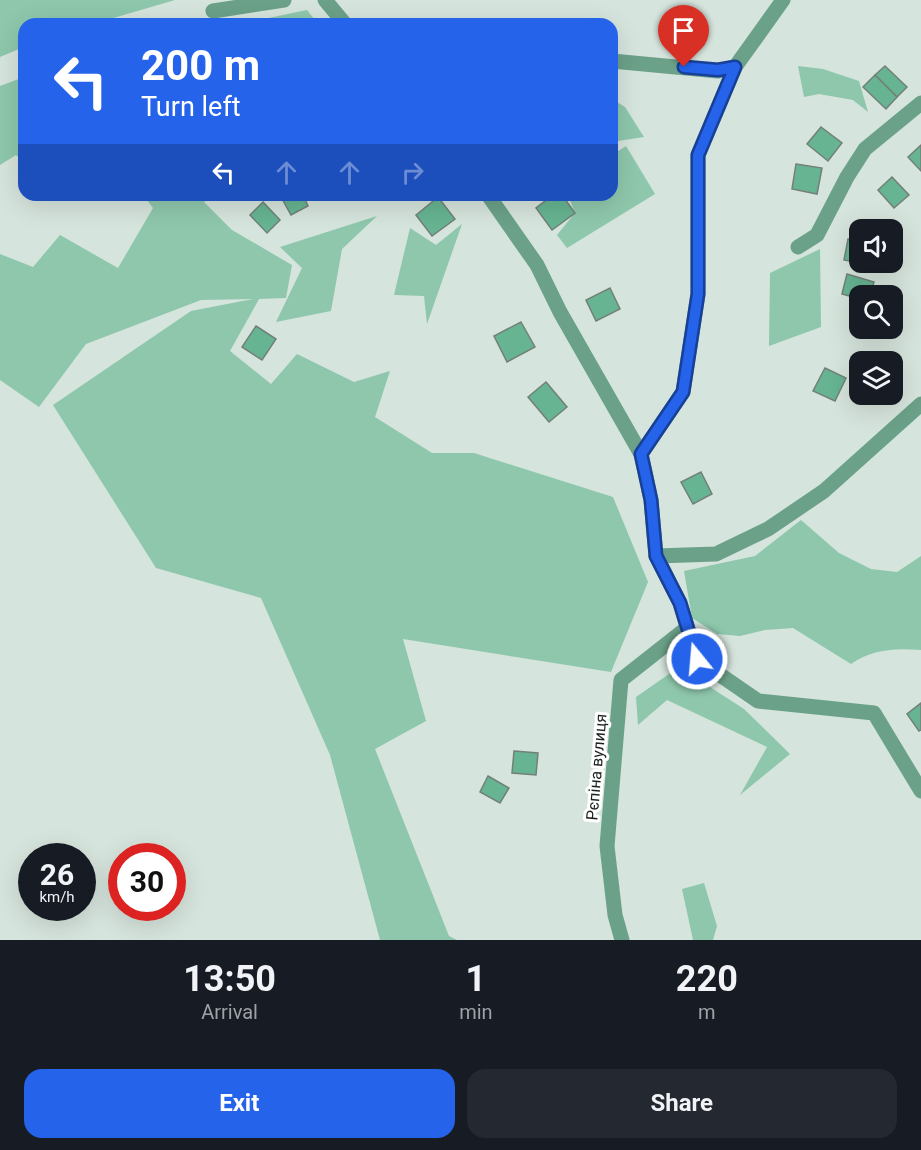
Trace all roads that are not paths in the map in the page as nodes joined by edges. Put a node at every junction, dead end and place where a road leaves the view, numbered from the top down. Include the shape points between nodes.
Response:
1 (284, 0) edge
2 (324, 0) edge
3 (783, 0) edge
4 (213, 11) dead end
5 (340, 18) edge
6 (618, 62) edge
7 (735, 67) junction
8 (921, 104) edge
9 (492, 201) edge
10 (798, 248) dead end
11 (921, 404) edge
12 (641, 454) junction
13 (656, 556) junction
14 (687, 628) junction
15 (921, 791) edge
16 (622, 940) edge

1 - 4 street
2 - 5 street
3 - 7 street
6 - 7 street via 718,70
7 - 12 street via 698,155 698,294 683,392
8 - 10 street via 865,149 817,234
9 - 12 street via 537,265
11 - 13 street via 824,491 768,529 716,554
12 - 13 street via 651,500
13 - 14 street via 680,603
14 - 15 street via 697,659 758,701 874,713
14 - 16 street, Рєпіна вулиця via 621,680 607,846

